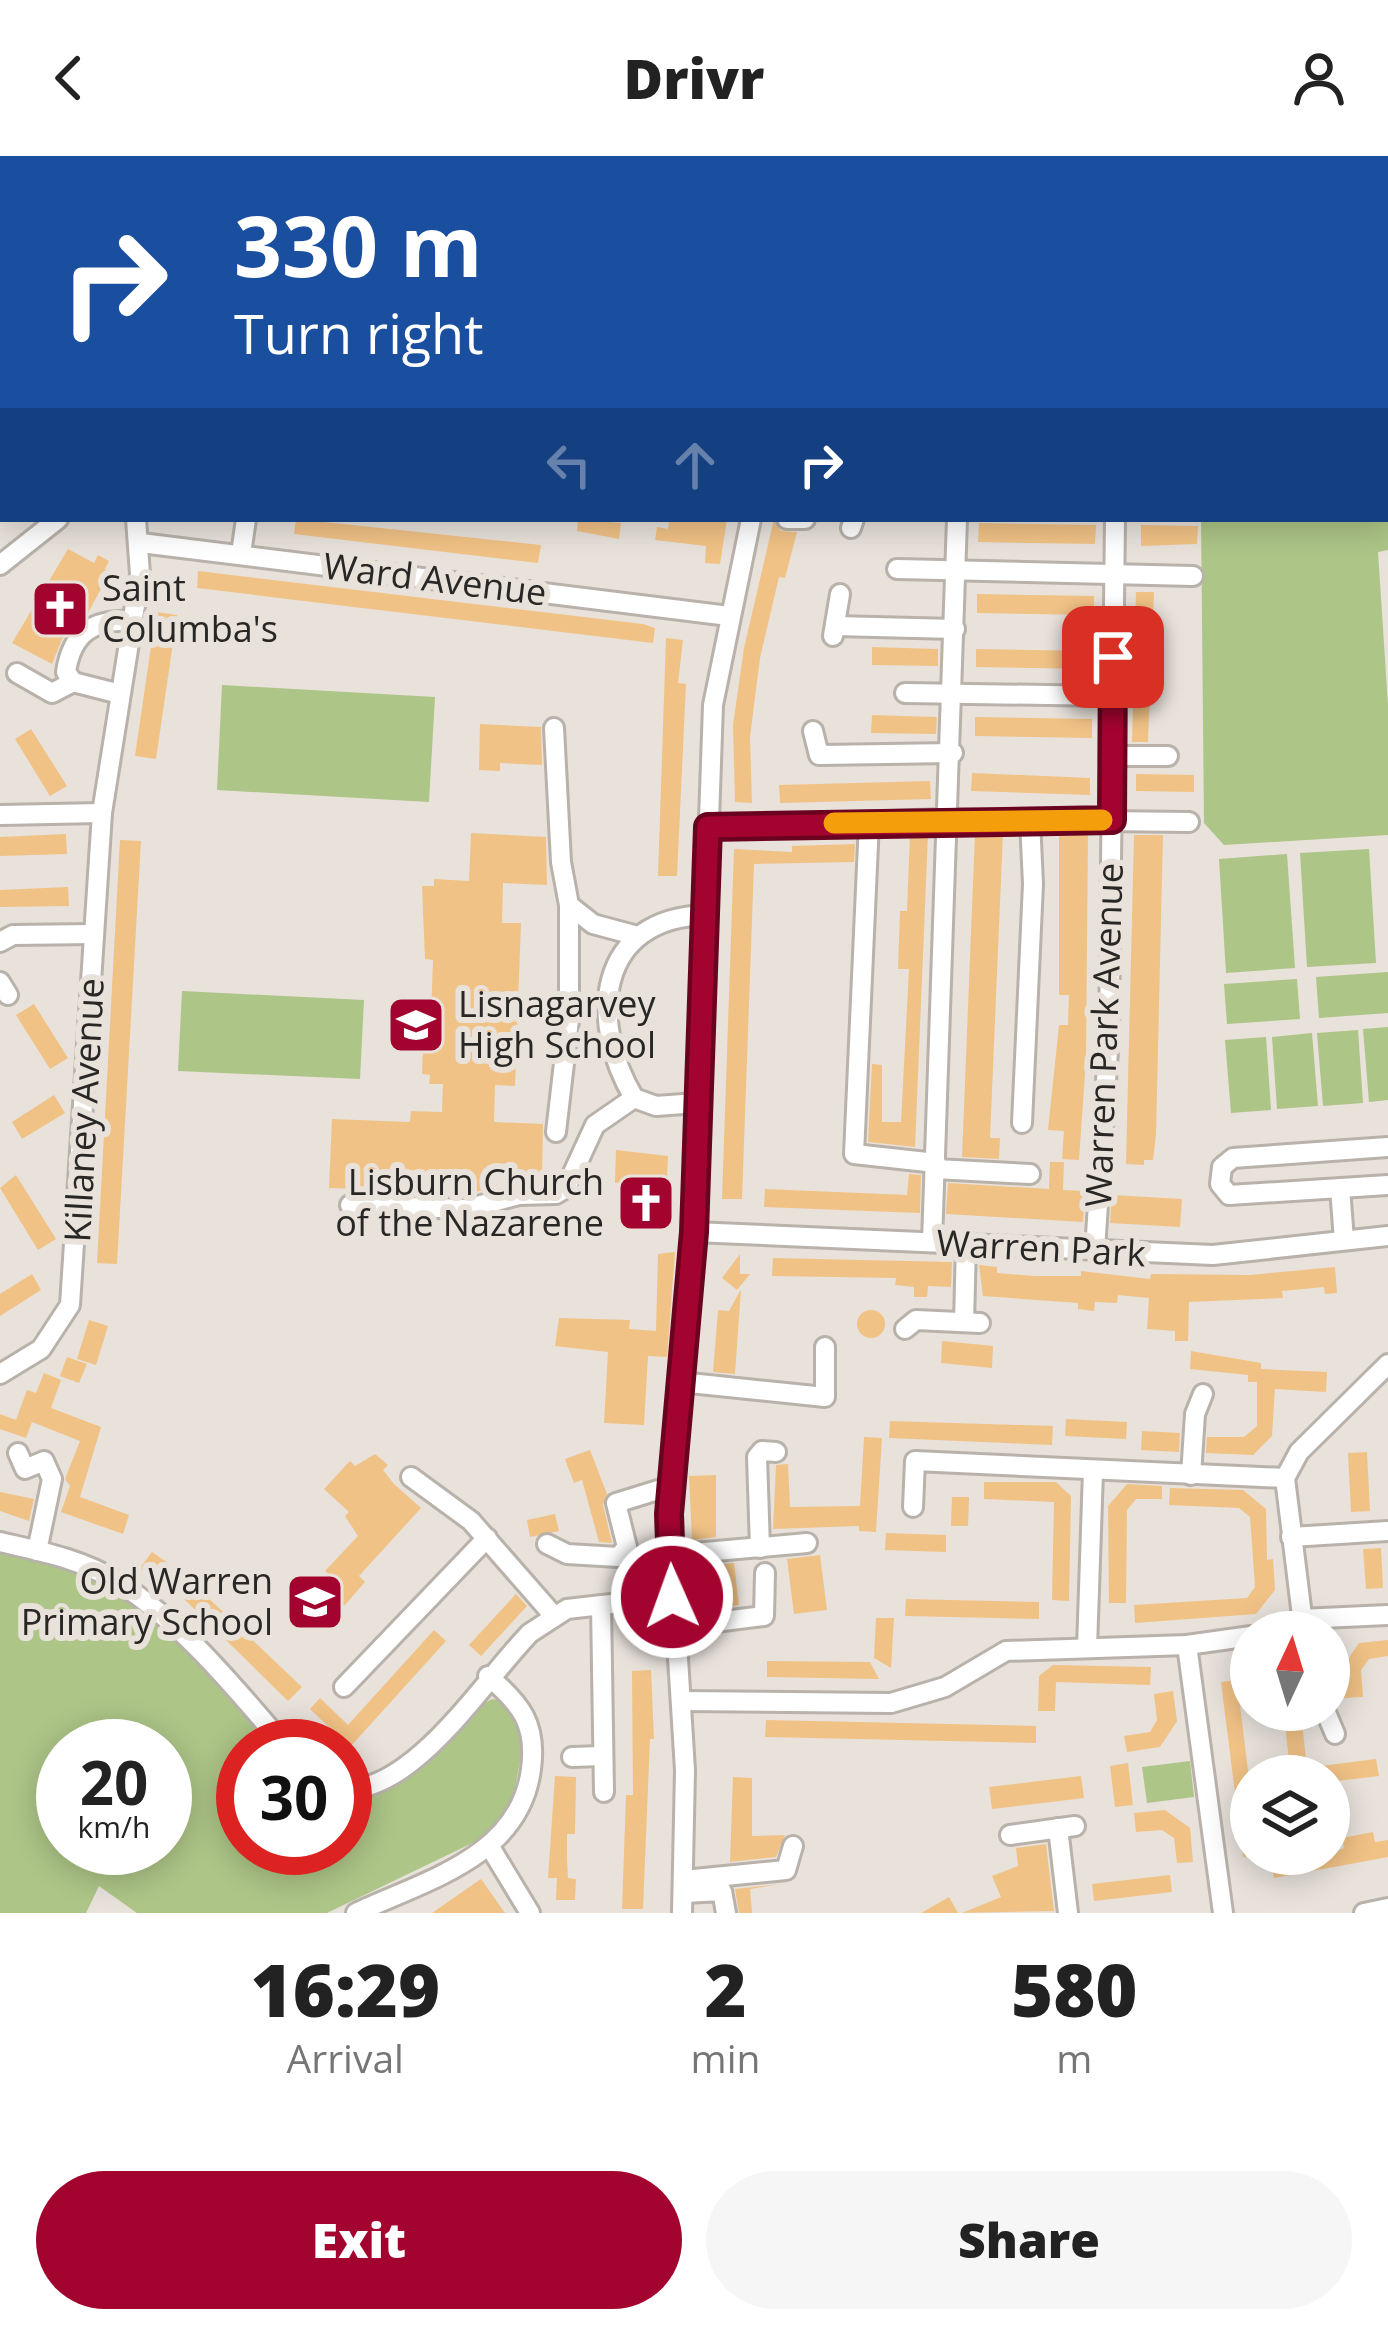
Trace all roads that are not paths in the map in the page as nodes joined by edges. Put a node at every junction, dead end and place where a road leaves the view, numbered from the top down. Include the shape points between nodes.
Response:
1 (54, 522) edge
2 (137, 522) edge
3 (246, 522) edge
4 (750, 522) edge
5 (957, 522) edge
6 (1115, 522) edge
7 (142, 543) junction
8 (241, 554) junction
9 (0, 565) edge
10 (897, 569) dead end
11 (956, 571) junction
12 (1114, 574) junction
13 (1193, 576) dead end
14 (839, 595) dead end
15 (729, 616) junction
16 (132, 621) junction
17 (955, 629) junction
18 (17, 674) dead end
19 (73, 682) junction
20 (905, 693) dead end
21 (954, 693) junction
22 (120, 694) junction
23 (1112, 696) junction
24 (554, 728) dead end
25 (813, 731) dead end
26 (953, 753) junction
27 (1112, 756) junction
28 (1168, 756) dead end
29 (102, 813) junction
30 (0, 815) edge
31 (951, 819) junction
32 (1030, 820) junction
33 (1112, 820) junction
34 (869, 822) junction
35 (1189, 822) dead end
36 (708, 827) junction
37 (569, 905) junction
38 (706, 915) junction
39 (94, 934) junction
40 (634, 935) junction
41 (0, 942) edge
42 (634, 1098) junction
43 (698, 1103) junction
44 (1022, 1123) dead end
45 (556, 1132) dead end
46 (1388, 1147) edge
47 (936, 1166) junction
48 (1030, 1174) dead end
49 (1388, 1185) edge
50 (1340, 1188) junction
51 (350, 1204) dead end
52 (694, 1232) junction
53 (1388, 1236) edge
54 (1344, 1240) junction
55 (932, 1242) junction
56 (966, 1244) junction
57 (1095, 1250) junction
58 (905, 1329) dead end
59 (831, 1354) dead end
60 (1388, 1364) edge
61 (0, 1374) edge
62 (680, 1382) junction
63 (1381, 1386) edge
64 (1203, 1394) dead end
65 (776, 1452) dead end
66 (18, 1453) dead end
67 (1094, 1471) junction
68 (1191, 1475) junction
69 (410, 1477) dead end
70 (1285, 1478) junction
71 (671, 1486) junction
72 (913, 1507) dead end
73 (1388, 1531) edge
74 (1291, 1537) junction
75 (487, 1538) junction
76 (0, 1542) edge
77 (806, 1543) dead end
78 (547, 1544) dead end
79 (760, 1548) junction
80 (38, 1551) junction
81 (670, 1555) junction
82 (765, 1573) dead end
83 (672, 1597) junction
84 (601, 1604) junction
85 (1300, 1611) edge
86 (1388, 1615) edge
87 (554, 1616) junction
88 (1350, 1619) edge
89 (675, 1627) junction
90 (1230, 1639) edge
91 (1187, 1645) junction
92 (1087, 1648) junction
93 (488, 1676) junction
94 (344, 1687) dead end
95 (681, 1701) junction
96 (261, 1719) edge
97 (1334, 1731) edge
98 (1335, 1734) dead end
99 (601, 1756) junction
100 (572, 1757) dead end
101 (372, 1788) edge
102 (604, 1792) dead end
103 (1010, 1834) dead end
104 (793, 1846) dead end
105 (490, 1847) junction
106 (683, 1895) edge
107 (1388, 1908) edge
108 (356, 1913) edge
109 (530, 1913) edge
110 (726, 1913) edge
111 (1068, 1913) edge
112 (1223, 1913) edge
113 (1364, 1913) edge

1 - 9 street
2 - 7 street, Killaney Avenue
3 - 8 street
4 - 15 street
5 - 11 street
6 - 12 street, Warren Park Avenue
7 - 8 street, Ward Avenue
7 - 16 street, Killaney Avenue
8 - 15 street, Ward Avenue
10 - 11 street
11 - 12 street
11 - 17 street
12 - 13 street
12 - 23 street, Warren Park Avenue
14 - 17 street via 834,631
15 - 36 street via 712,705
16 - 19 street via 88,626 68,658
16 - 22 street, Killaney Avenue
17 - 21 street
18 - 19 street via 52,693
19 - 22 street
20 - 21 street
21 - 23 street
21 - 26 street
22 - 29 street, Killaney Avenue
23 - 27 street, Warren Park Avenue
24 - 37 street
25 - 26 street via 819,755
26 - 31 street
27 - 28 street
27 - 33 street, Warren Park Avenue
29 - 30 street
29 - 39 street, Killaney Avenue
31 - 32 street
31 - 34 street
31 - 47 street
32 - 33 street
32 - 44 street
33 - 35 street
33 - 57 street, Warren Park Avenue
34 - 36 street
34 - 47 street via 854,1154
36 - 38 street
37 - 40 street via 593,924
37 - 45 street via 569,1021
38 - 40 street via 650,924
38 - 43 street
39 - 41 street
39 - 61 street, Killaney Avenue via 70,1305 41,1349
40 - 42 street via 613,976 610,1044
42 - 43 street via 656,1106
42 - 51 street via 595,1125 556,1194 466,1209
43 - 52 street
46 - 50 street via 1232,1158 1220,1184 1229,1195
47 - 48 street
47 - 55 street
49 - 50 street
50 - 54 street
52 - 55 street, Warren Park
52 - 62 street
53 - 54 street, Warren Park
54 - 57 street, Warren Park via 1213,1255
55 - 56 street, Warren Park
56 - 57 street, Warren Park
56 - 58 street via 972,1323 916,1320
59 - 62 street via 825,1396
60 - 63 street
62 - 71 street
63 - 70 street via 1299,1452
64 - 68 street
65 - 79 street via 757,1457
66 - 80 street via 25,1469 44,1461 52,1479
67 - 68 street
67 - 72 street via 915,1461
67 - 92 street
68 - 70 street
69 - 75 street
70 - 74 street
71 - 78 street via 616,1503 628,1547 618,1557 567,1555
71 - 81 street
73 - 74 street
74 - 85 street
75 - 87 street
75 - 94 street
76 - 80 street
77 - 79 street
79 - 81 street
80 - 96 street via 117,1581
81 - 83 street
82 - 89 street via 764,1616
83 - 84 street
83 - 89 street
84 - 87 street
84 - 99 street
86 - 88 street
87 - 93 street
89 - 95 street
90 - 91 street
91 - 92 street
91 - 112 street
92 - 95 street via 1006,1651 946,1688 891,1703
93 - 101 street via 391,1779
93 - 105 street via 514,1698 533,1734 528,1792
95 - 106 street
97 - 98 street
99 - 100 street
99 - 102 street
103 - 111 street via 1067,1827
104 - 106 street via 786,1870
105 - 108 street
105 - 109 street
106 - 110 street via 722,1891
107 - 113 street

